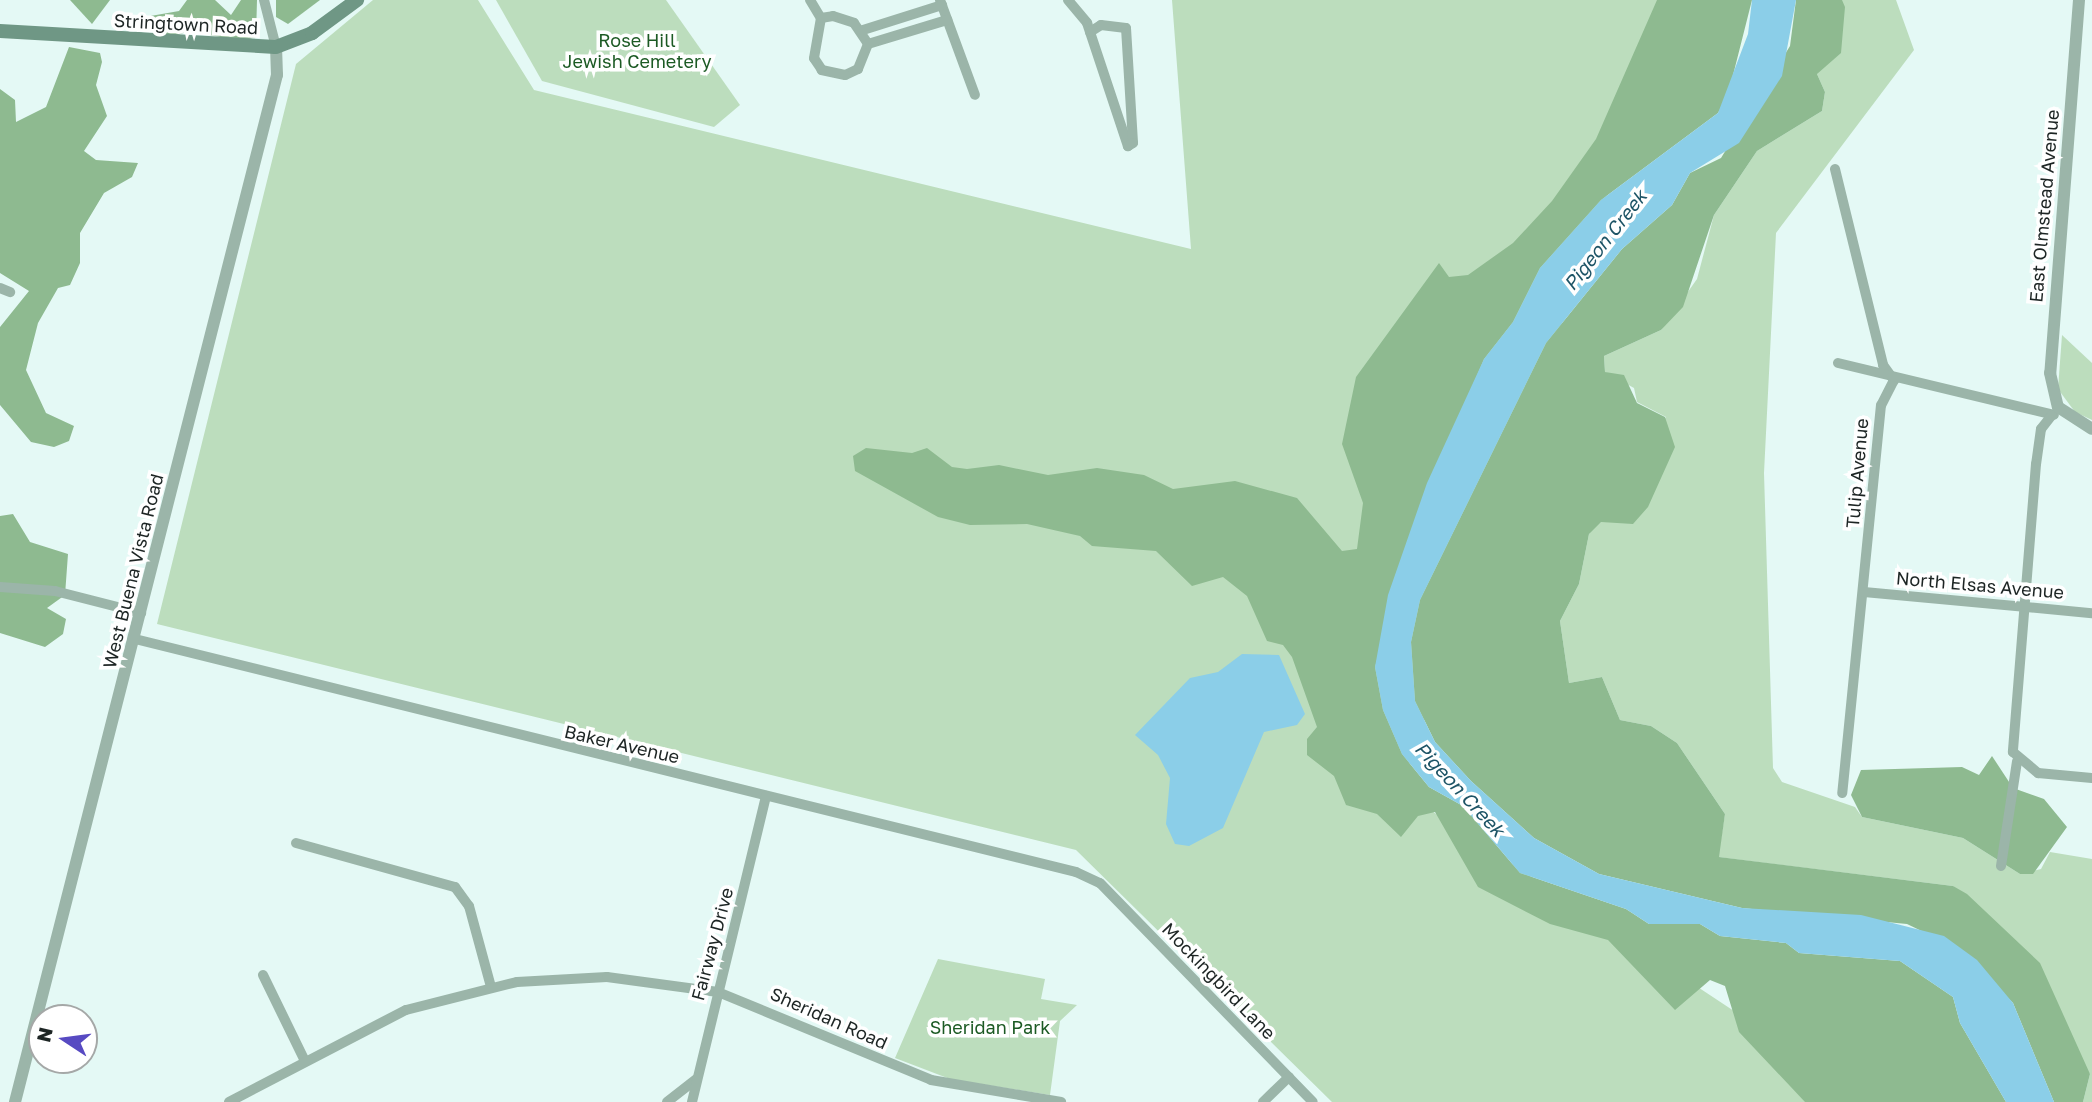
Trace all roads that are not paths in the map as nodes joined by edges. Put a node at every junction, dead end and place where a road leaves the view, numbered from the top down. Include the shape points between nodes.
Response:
1 (264, 0) edge
2 (357, 0) edge
3 (810, 0) edge
4 (1068, 0) edge
5 (2081, 0) edge
6 (2092, 1) edge
7 (941, 2) edge
8 (821, 18) junction
9 (947, 20) junction
10 (863, 30) junction
11 (0, 31) edge
12 (1090, 32) junction
13 (868, 44) junction
14 (276, 47) junction
15 (975, 95) dead end
16 (1835, 169) dead end
17 (1838, 363) dead end
18 (1894, 380) junction
19 (2058, 414) junction
20 (2092, 429) edge
21 (0, 587) edge
22 (1864, 592) junction
23 (2025, 606) junction
24 (141, 613) junction
25 (2092, 613) edge
26 (135, 639) junction
27 (2017, 761) junction
28 (2092, 778) edge
29 (1842, 793) dead end
30 (766, 796) junction
31 (296, 843) dead end
32 (2001, 866) dead end
33 (1100, 883) joint
34 (263, 975) dead end
35 (491, 987) junction
36 (718, 992) junction
37 (304, 1059) junction
38 (1289, 1077) junction
39 (696, 1079) junction
40 (15, 1102) edge
41 (229, 1102) edge
42 (667, 1102) edge
43 (692, 1102) edge
44 (1061, 1102) edge
45 (1263, 1102) edge
46 (1313, 1102) edge

1 - 14 street
2 - 14 main road, Stringtown Road via 312,33
3 - 8 street
4 - 12 street
5 - 6 street
5 - 19 street, East Olmstead Avenue via 2050,351 2052,395
7 - 9 street
7 - 10 street
8 - 10 street via 833,16
8 - 13 street via 813,49 822,70 845,75 858,69
9 - 13 street
9 - 15 street
10 - 13 street
11 - 14 main road, Stringtown Road
12 - 12 street via 1128,146 1133,116 1126,28 1101,25
14 - 24 street, West Buena Vista Road via 277,75
16 - 18 street via 1883,365
17 - 18 street
18 - 19 street
18 - 22 street, Tulip Avenue via 1881,405
19 - 20 street
19 - 23 street via 2041,429
21 - 24 street via 55,591
22 - 23 street, North Elsas Avenue
22 - 29 street, Tulip Avenue
23 - 25 street, North Elsas Avenue
23 - 27 street via 2013,739
24 - 26 street, West Buena Vista Road
26 - 30 street, Baker Avenue
26 - 40 street, West Buena Vista Road
27 - 28 street via 2038,773
27 - 32 street
30 - 33 street, Baker Avenue
30 - 36 street, Fairway Drive
31 - 35 street via 455,887 470,906
33 - 38 street, Mockingbird Lane
34 - 37 street
35 - 36 street, Sheridan Road via 607,977
35 - 37 street, Sheridan Road via 406,1010
36 - 39 street, Fairway Drive
36 - 44 street, Sheridan Road via 931,1080
37 - 41 street, Sheridan Road
38 - 45 street
38 - 46 street, Mockingbird Lane
39 - 42 street
39 - 43 street, Fairway Drive

